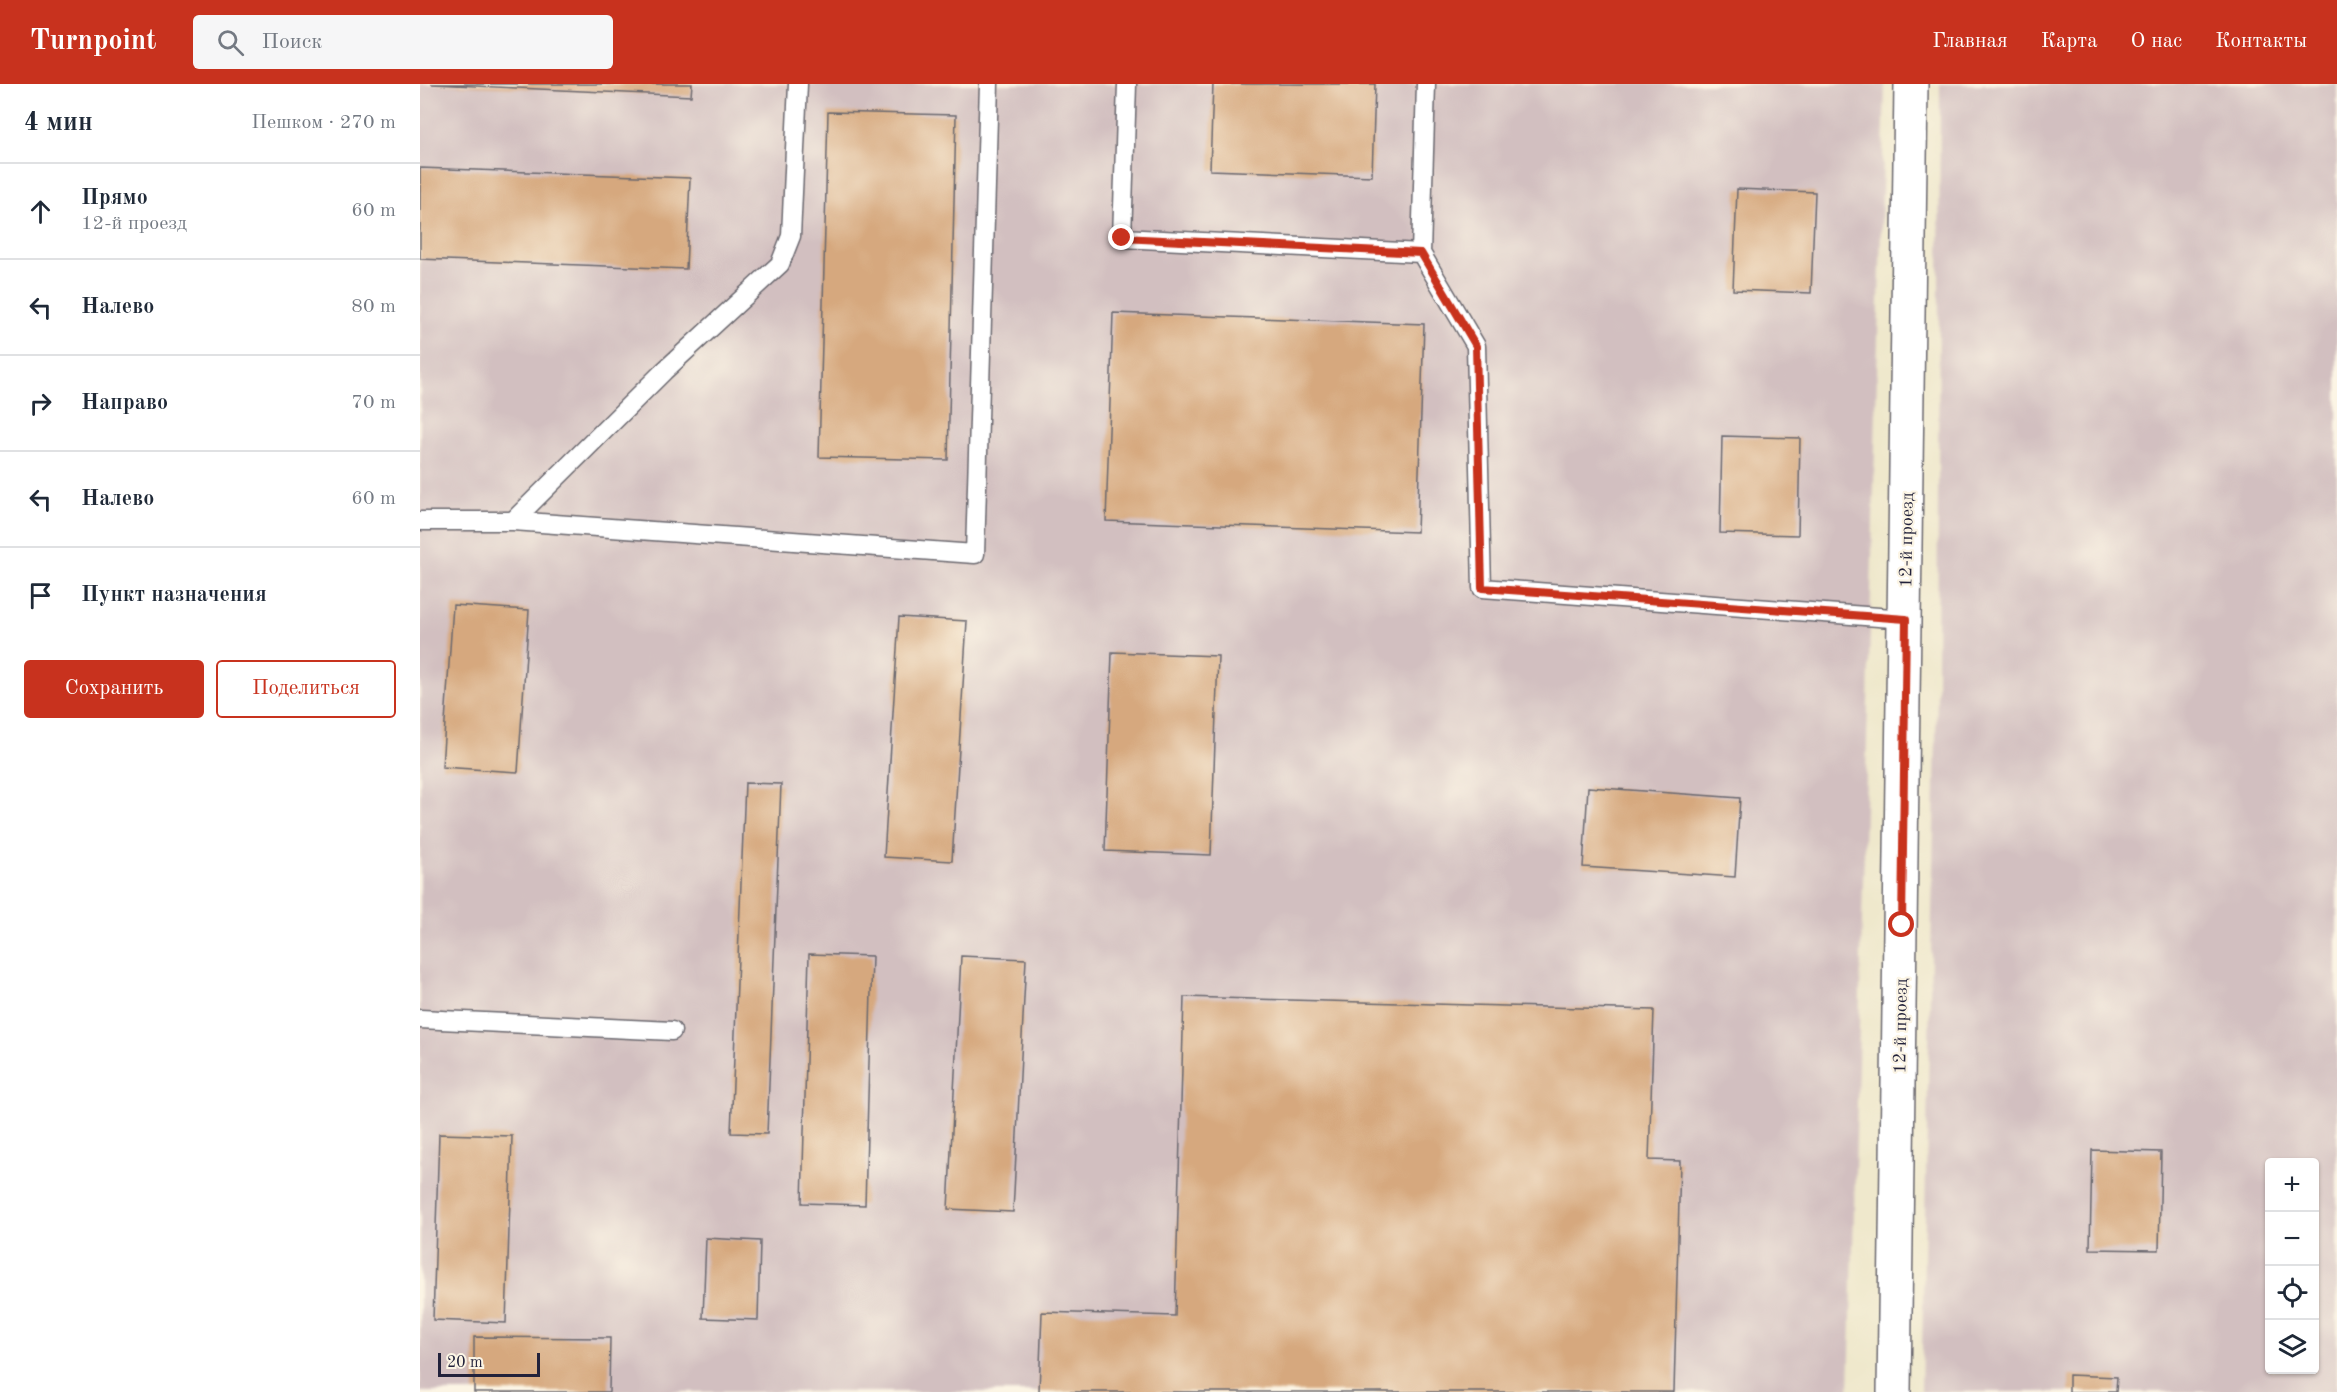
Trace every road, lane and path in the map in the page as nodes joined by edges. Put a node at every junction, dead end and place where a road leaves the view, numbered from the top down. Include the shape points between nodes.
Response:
1 (798, 84) edge
2 (989, 84) edge
3 (1127, 84) edge
4 (1426, 84) edge
5 (1911, 84) edge
6 (1421, 253) junction
7 (420, 521) edge
8 (513, 521) junction
9 (1906, 619) junction
10 (420, 1019) edge
11 (672, 1031) dead end
12 (1894, 1392) edge

1 - 8 lane via 791,236 780,264 664,371
2 - 8 lane via 975,554
3 - 6 lane via 1122,238
4 - 6 lane
5 - 9 street, 12-й проезд
6 - 9 lane via 1476,346 1482,588
7 - 8 lane
9 - 12 street, 12-й проезд
10 - 11 lane

